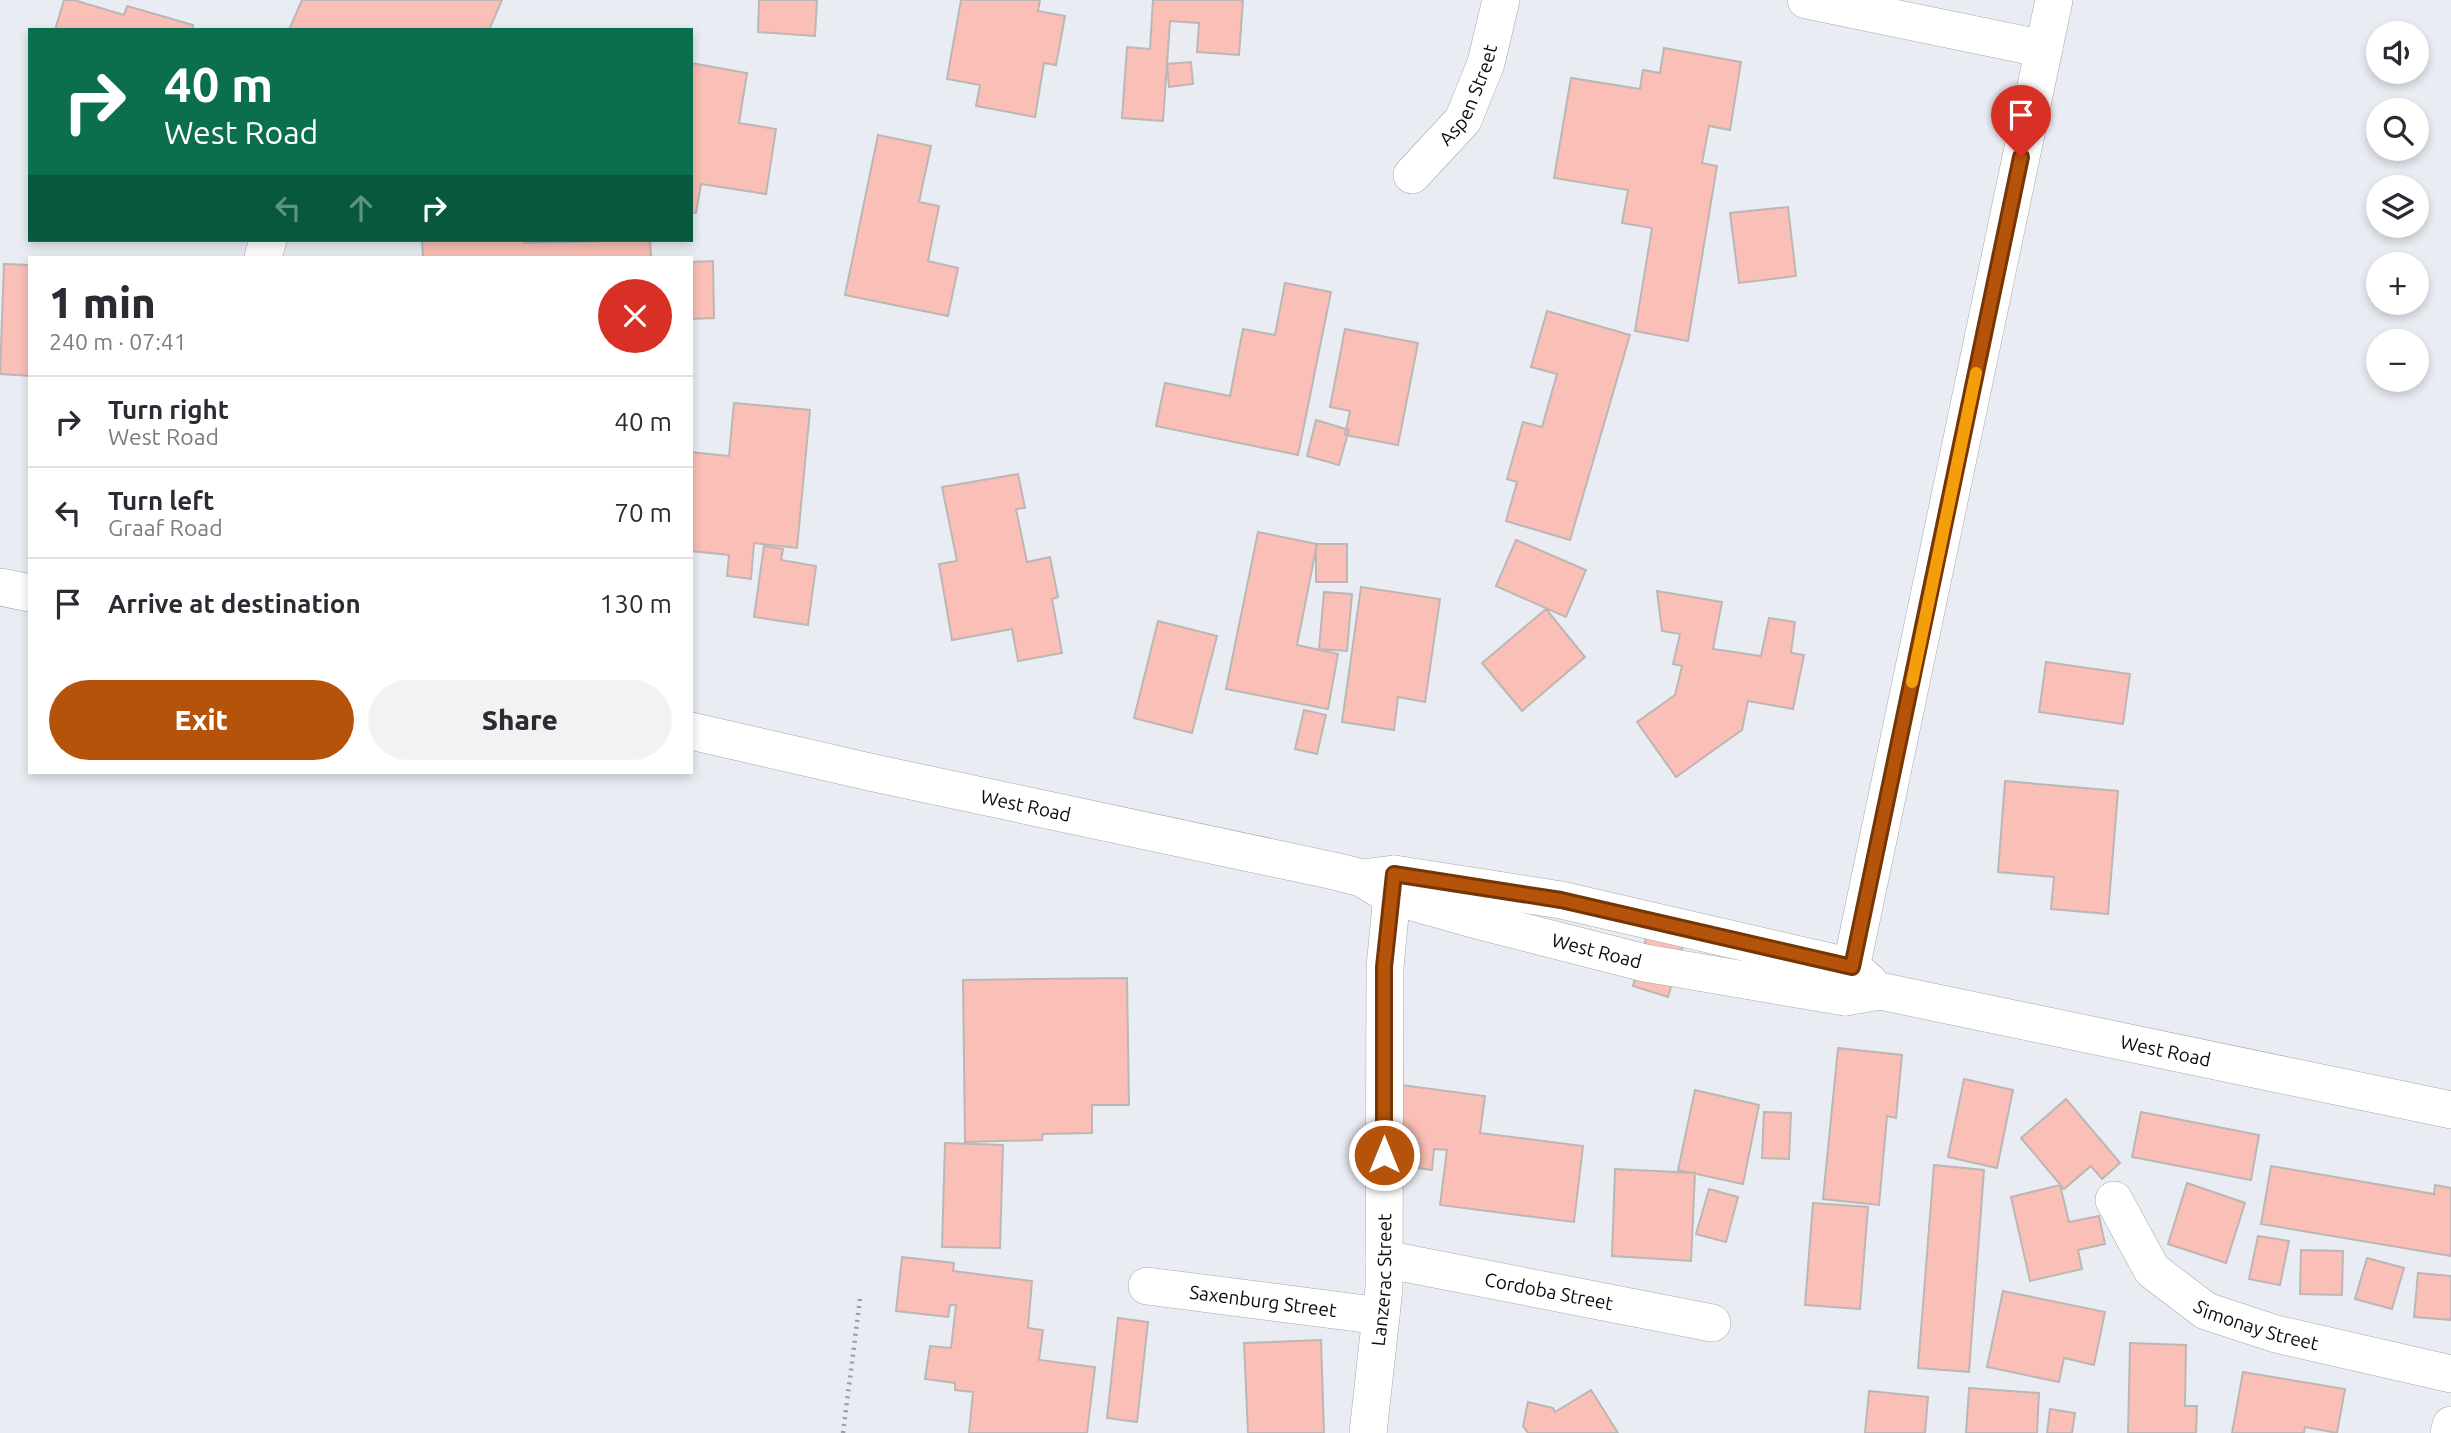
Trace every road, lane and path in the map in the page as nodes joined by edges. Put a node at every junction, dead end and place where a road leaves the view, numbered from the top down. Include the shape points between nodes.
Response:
1 (1501, 0) edge
2 (1805, 0) edge
3 (2054, 0) edge
4 (2044, 49) junction
5 (1412, 176) dead end
6 (0, 587) edge
7 (28, 593) edge
8 (693, 731) edge
9 (1382, 883) junction
10 (1848, 982) junction
11 (2451, 1110) edge
12 (2113, 1200) dead end
13 (1384, 1259) junction
14 (1147, 1286) dead end
15 (860, 1299) dead end
16 (1381, 1316) junction
17 (1712, 1323) dead end
18 (2451, 1374) edge
19 (2451, 1425) edge
20 (843, 1433) edge
21 (1368, 1433) edge
22 (2449, 1433) edge

1 - 5 street, Aspen Street via 1486,63 1463,120
2 - 4 street
3 - 4 street
4 - 10 street
6 - 7 street
8 - 9 street, West Road
9 - 10 street, West Road via 1561,900
9 - 13 street, Lanzerac Street
10 - 11 street, West Road
12 - 18 street, Simonay Street via 2152,1270 2206,1311 2276,1334
13 - 16 street, Lanzerac Street
13 - 17 street, Cordoba Street
14 - 16 street, Saxenburg Street
15 - 20 path
16 - 21 street, Lanzerac Street
19 - 22 street

